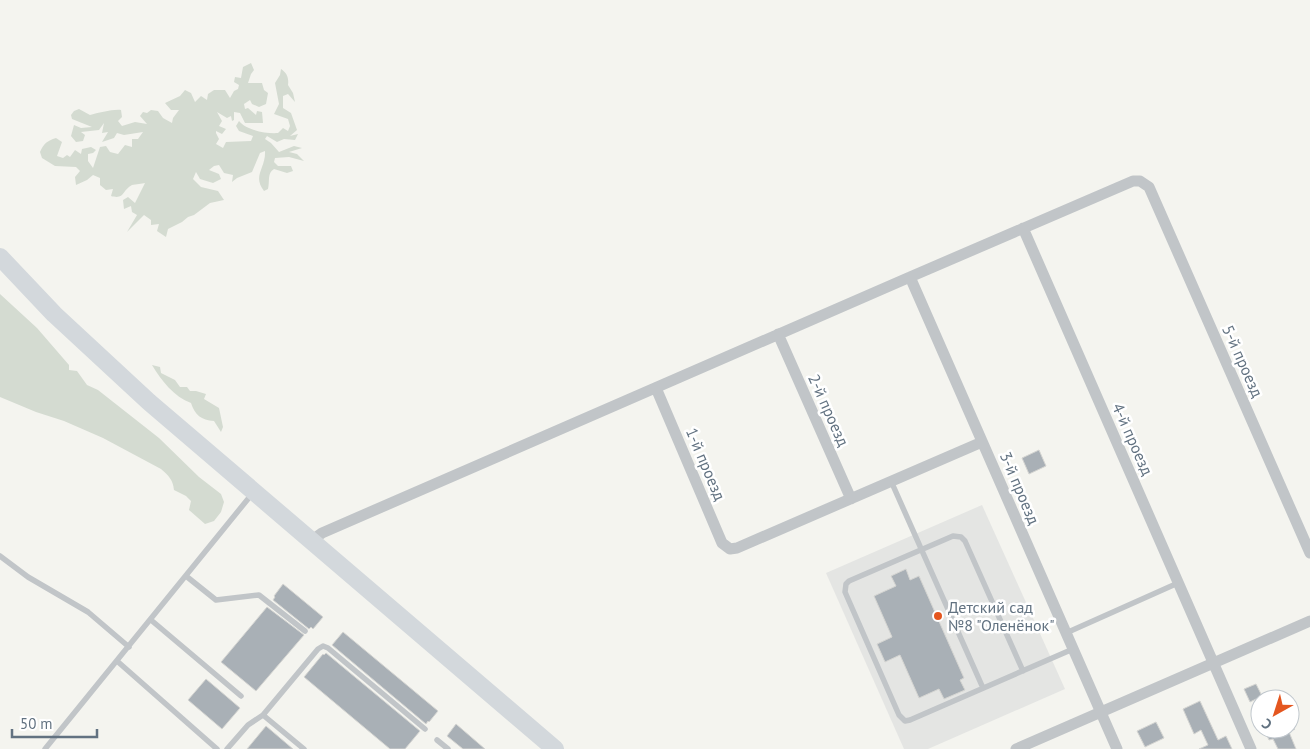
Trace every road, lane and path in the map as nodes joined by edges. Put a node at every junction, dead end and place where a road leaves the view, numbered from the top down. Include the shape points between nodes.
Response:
1 (1023, 228) junction
2 (0, 257) edge
3 (910, 276) junction
4 (778, 334) junction
5 (656, 388) junction
6 (982, 442) junction
7 (891, 481) junction
8 (254, 492) junction
9 (851, 499) junction
10 (311, 540) junction
11 (922, 550) junction
12 (1310, 553) edge
13 (0, 556) edge
14 (186, 576) junction
15 (1178, 582) junction
16 (151, 620) junction
17 (1310, 621) edge
18 (305, 631) dead end
19 (1066, 633) junction
20 (129, 647) junction
21 (1073, 649) junction
22 (117, 661) junction
23 (1213, 663) junction
24 (1023, 671) junction
25 (983, 688) junction
26 (241, 696) dead end
27 (1100, 712) junction
28 (263, 715) junction
29 (425, 729) dead end
30 (437, 740) dead end
31 (1030, 746) edge
32 (45, 749) edge
33 (217, 749) edge
34 (227, 749) edge
35 (304, 749) edge
36 (448, 749) edge
37 (555, 749) edge
38 (1016, 749) edge
39 (1117, 749) edge
40 (1251, 749) edge

1 - 3 street
1 - 12 street, 5-й проезд via 1134,181 1149,187
1 - 15 street, 4-й проезд
2 - 8 main road via 96,356
3 - 4 street
3 - 6 street, 3-й проезд
4 - 5 street
4 - 9 street, 2-й проезд
5 - 9 street, 1-й проезд via 722,543 730,549
5 - 10 street
6 - 7 street
6 - 19 street, 3-й проезд
7 - 9 street
7 - 11 lane
8 - 10 main road
8 - 14 lane
10 - 37 main road
11 - 24 lane via 953,536 965,541
11 - 25 lane
11 - 25 lane via 846,584 845,592 883,680 905,721
13 - 20 lane via 88,612
14 - 16 lane
14 - 18 lane via 216,600 259,595
15 - 19 lane
15 - 23 street, 4-й проезд
16 - 20 lane
16 - 26 lane
17 - 23 street
19 - 21 street, 3-й проезд
20 - 22 lane
21 - 24 lane
21 - 27 street, 3-й проезд
22 - 32 lane
22 - 33 lane
23 - 27 street
23 - 40 street, 4-й проезд
24 - 25 lane
27 - 31 street
27 - 39 street, 3-й проезд
28 - 29 lane via 323,646
28 - 34 lane via 248,725
28 - 35 lane
30 - 36 lane
31 - 38 street

